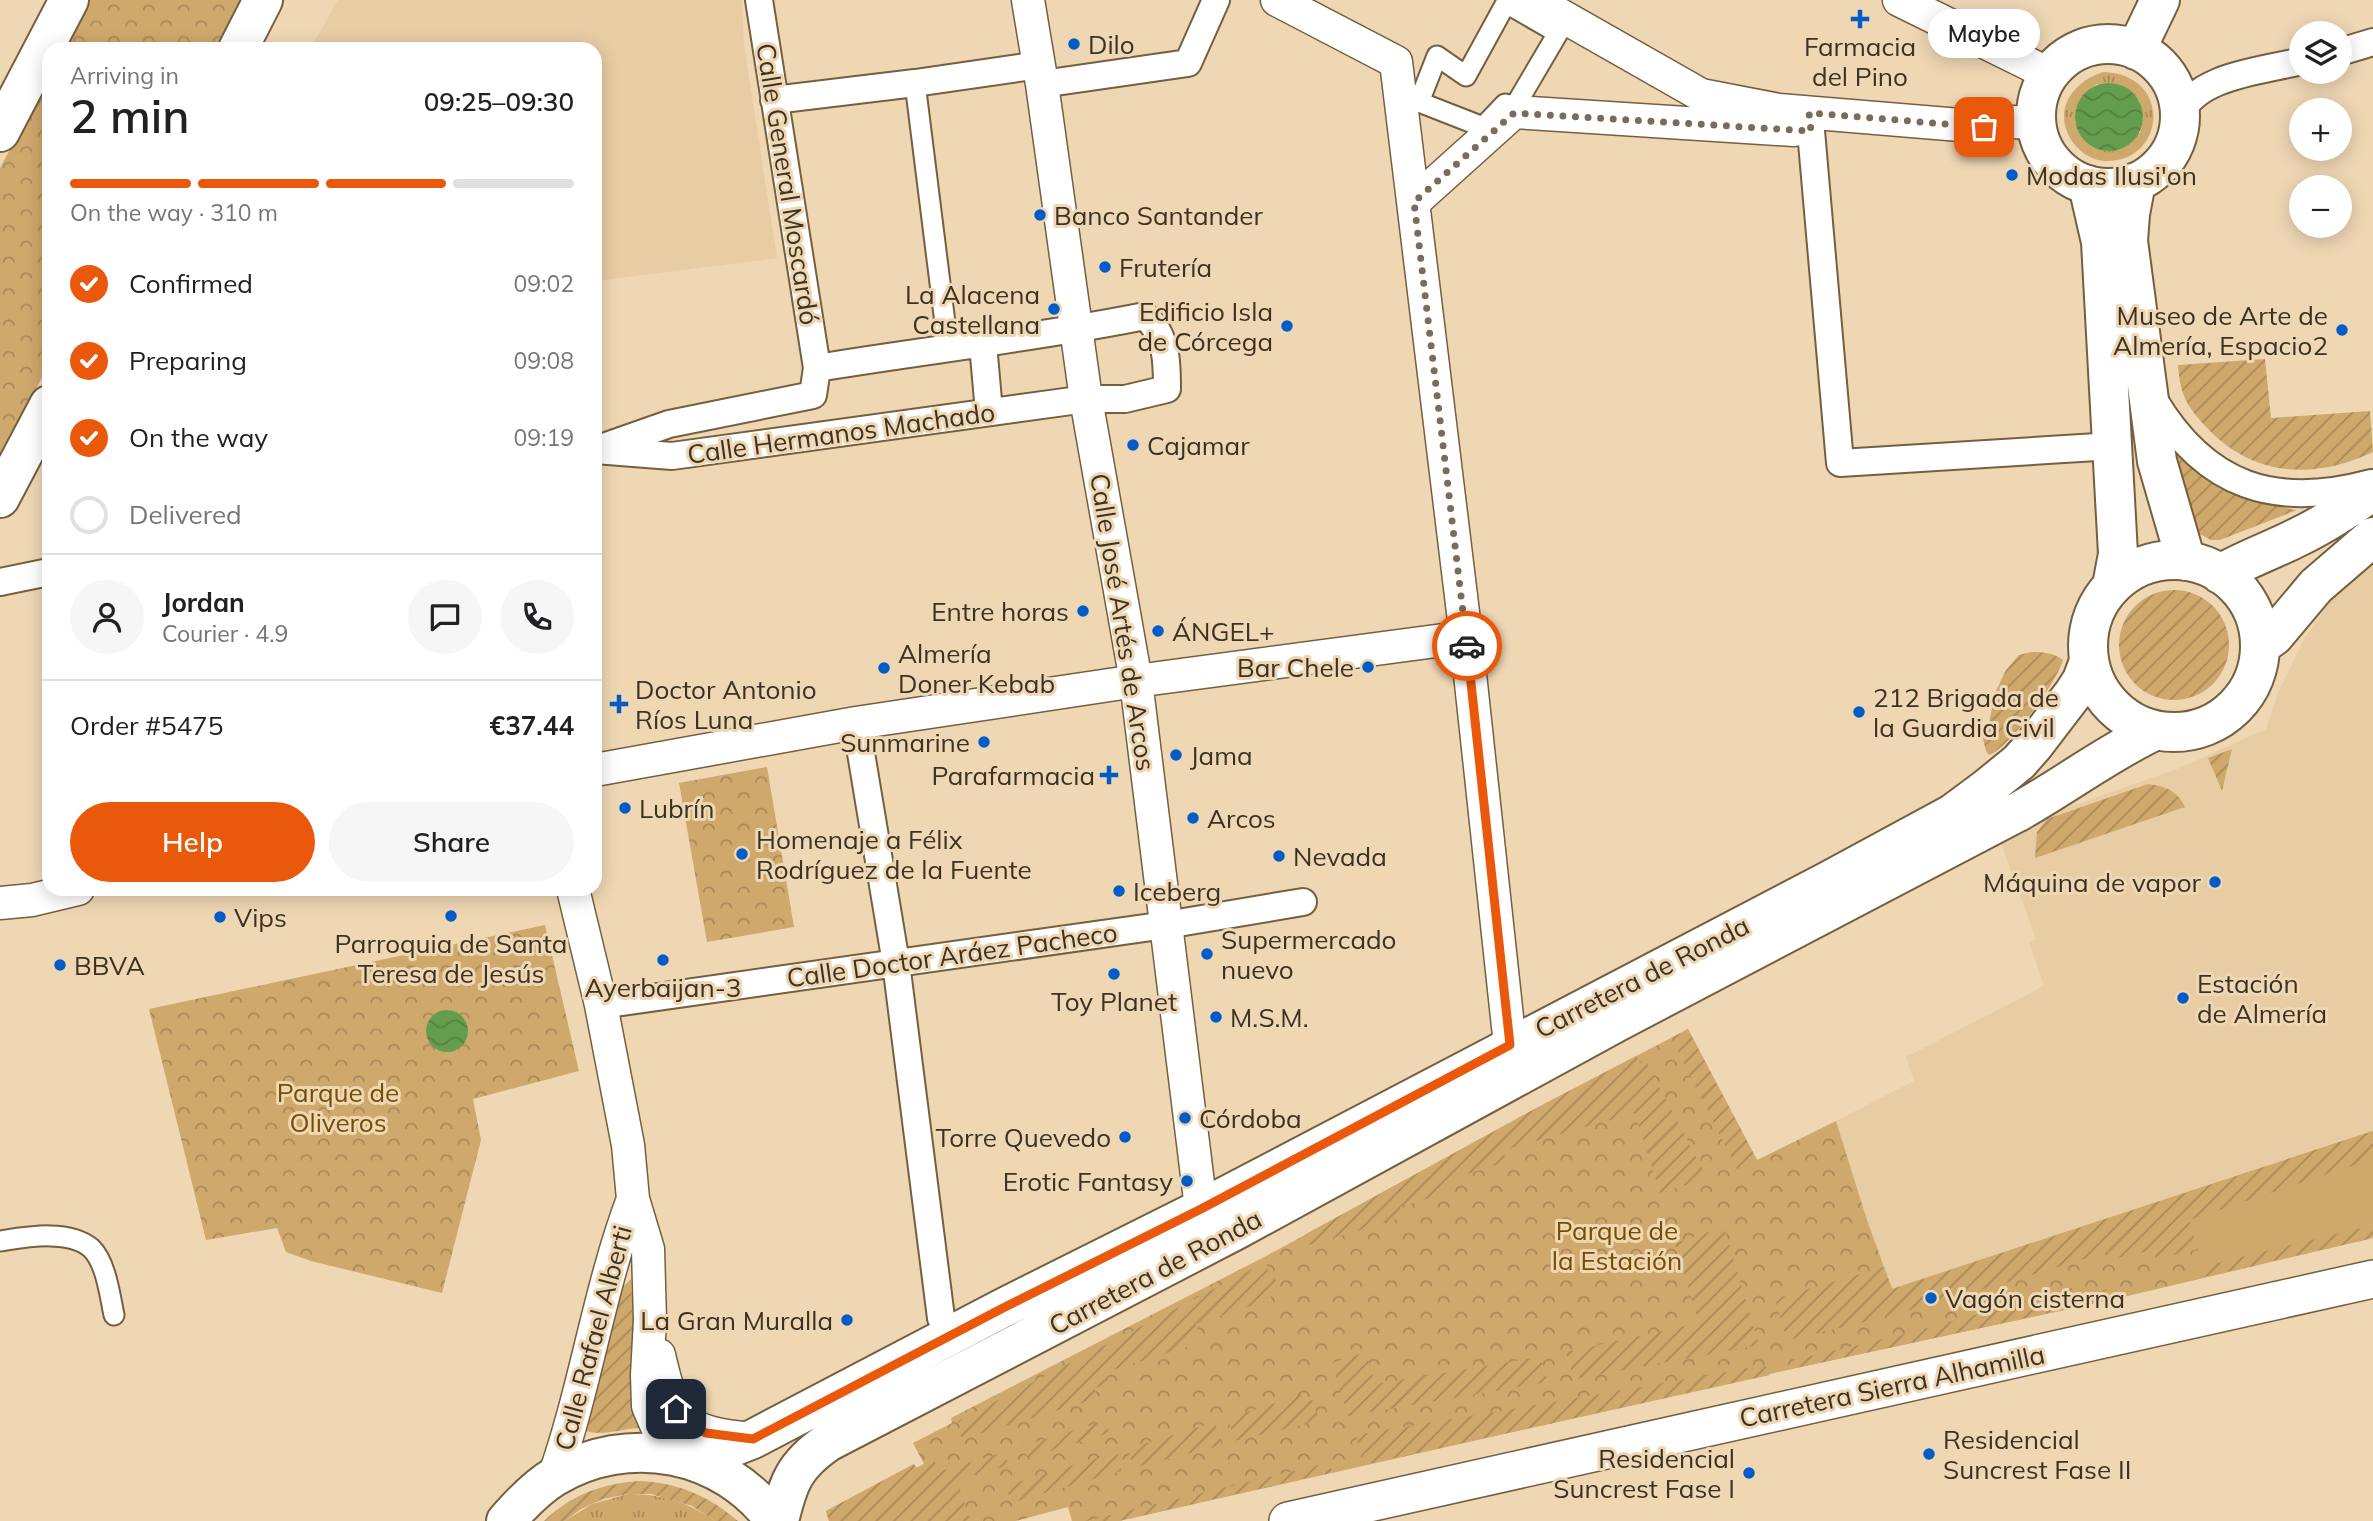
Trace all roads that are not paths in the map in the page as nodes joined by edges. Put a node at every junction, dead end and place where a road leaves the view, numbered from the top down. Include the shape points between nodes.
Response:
1 (69, 0) edge
2 (263, 0) edge
3 (759, 0) edge
4 (1028, 0) edge
5 (1216, 0) edge
6 (1277, 0) edge
7 (1534, 0) edge
8 (1899, 0) edge
9 (2160, 0) edge
10 (1558, 33) joint
11 (47, 42) edge
12 (241, 42) edge
13 (2373, 42) edge
14 (2352, 48) edge
15 (2136, 50) junction
16 (42, 52) edge
17 (2289, 64) edge
18 (2049, 74) junction
19 (1041, 75) junction
20 (915, 83) junction
21 (774, 100) junction
22 (2180, 116) junction
23 (1810, 122) junction
24 (2036, 123) junction
25 (0, 132) edge
26 (2136, 182) junction
27 (2088, 185) junction
28 (1414, 202) junction
29 (1075, 330) junction
30 (983, 344) junction
31 (948, 347) junction
32 (817, 368) junction
33 (2148, 389) junction
34 (813, 395) junction
35 (1086, 399) junction
36 (989, 412) junction
37 (42, 418) edge
38 (820, 437) junction
39 (2113, 446) junction
40 (602, 448) edge
41 (602, 451) edge
42 (2373, 483) edge
43 (2373, 491) edge
44 (0, 498) edge
45 (2373, 537) edge
46 (2203, 567) junction
47 (42, 573) edge
48 (0, 582) edge
49 (2112, 586) junction
50 (1466, 637) junction
51 (2260, 646) junction
52 (2089, 661) junction
53 (1136, 681) junction
54 (856, 723) junction
55 (2154, 731) junction
56 (602, 769) edge
57 (49, 896) edge
58 (575, 896) edge
59 (1303, 902) dead end
60 (0, 903) edge
61 (1166, 925) junction
62 (896, 963) junction
63 (601, 1005) junction
64 (1510, 1045) junction
65 (634, 1199) junction
66 (1201, 1209) junction
67 (0, 1241) edge
68 (1205, 1246) junction
69 (2373, 1279) edge
70 (114, 1315) dead end
71 (650, 1320) junction
72 (950, 1337) junction
73 (753, 1439) junction
74 (689, 1458) junction
75 (554, 1477) junction
76 (500, 1521) edge
77 (507, 1521) edge
78 (777, 1521) edge
79 (1288, 1521) edge

1 - 11 main road
2 - 12 main road
3 - 21 street, Calle General Moscardó
4 - 19 street, Calle José Artés de Arcos
5 - 19 street via 1188,64
6 - 28 street via 1396,62
7 - 23 street via 1701,95 1779,110
8 - 18 street
9 - 15 main road
10 - 10 street via 1515,106 1505,104 1483,127 1419,103 1437,56 1466,76 1506,2
13 - 14 street
15 - 18 main road via 2109,44 2082,49
15 - 22 main road via 2163,70 2178,100
16 - 25 main road
17 - 22 street via 2212,82 2184,106
18 - 24 main road via 2038,97
19 - 20 street
19 - 29 street, Calle José Artés de Arcos
20 - 21 street
20 - 31 street
21 - 32 street, Calle General Moscardó
22 - 26 main road via 2178,133 2163,163
23 - 24 street via 1984,127
23 - 28 street via 1514,113
23 - 39 street via 1840,463
24 - 27 main road via 2052,162
26 - 27 main road via 2112,188
26 - 33 main road via 2129,242
27 - 39 main road via 2101,242
28 - 50 street
29 - 30 street
29 - 35 street, Calle José Artés de Arcos
29 - 35 street, Calle Hermanos Machado via 1145,316 1156,326 1167,354 1167,389 1125,399
30 - 31 street
30 - 36 street
31 - 32 street
32 - 34 street, Calle Hermanos Machado
33 - 42 street via 2184,442 2221,472 2247,485 2277,493 2320,494
33 - 46 main road via 2157,461
34 - 38 street
34 - 40 street, Calle Hermanos Machado via 669,424
35 - 36 street, Calle Hermanos Machado
35 - 53 street, Calle José Artés de Arcos
36 - 38 street, Calle Hermanos Machado
37 - 44 main road
38 - 41 street, Calle Hermanos Machado via 672,456
39 - 49 main road via 2118,554
43 - 46 main road via 2309,532 2242,561
45 - 51 main road via 2316,586
46 - 49 main road via 2160,561 2134,570
46 - 51 main road via 2235,586 2248,600
47 - 48 street
49 - 52 main road via 2094,614
50 - 53 street
50 - 64 street
51 - 55 main road via 2253,681 2234,708 2202,728
52 - 55 main road via 2107,701 2133,723
52 - 64 main road, Carretera de Ronda via 2073,694 2034,745 1952,814
53 - 54 street
53 - 61 street, Calle José Artés de Arcos
54 - 56 street
54 - 62 street
55 - 68 main road, Carretera de Ronda via 2016,813 1617,1022
57 - 60 street
58 - 63 street, Calle Rafael Alberti
59 - 61 street, Calle Doctor Aráez Pacheco
61 - 62 street, Calle Doctor Aráez Pacheco
61 - 66 street, Calle José Artés de Arcos
62 - 63 street, Calle Doctor Aráez Pacheco
62 - 72 street via 941,1318
63 - 65 street, Calle Rafael Alberti
64 - 66 main road, Carretera de Ronda
65 - 71 street, Calle Rafael Alberti via 648,1249
65 - 75 street, Calle Rafael Alberti via 617,1242
66 - 68 street, Calle José Artés de Arcos
66 - 72 main road, Carretera de Ronda
67 - 70 street via 65,1236 91,1248 104,1271
68 - 78 main road, Carretera de Ronda via 828,1442 794,1472
69 - 79 main road, Carretera Sierra Alhamilla
71 - 73 street, Calle Rafael Alberti via 667,1390 682,1417 706,1433
71 - 74 street, Calle Rafael Alberti via 648,1406 658,1429
72 - 73 main road, Carretera de Ronda
73 - 74 main road, Carretera de Ronda
74 - 75 main road via 651,1453 607,1457
74 - 78 main road via 737,1482
75 - 77 main road
76 - 77 main road

